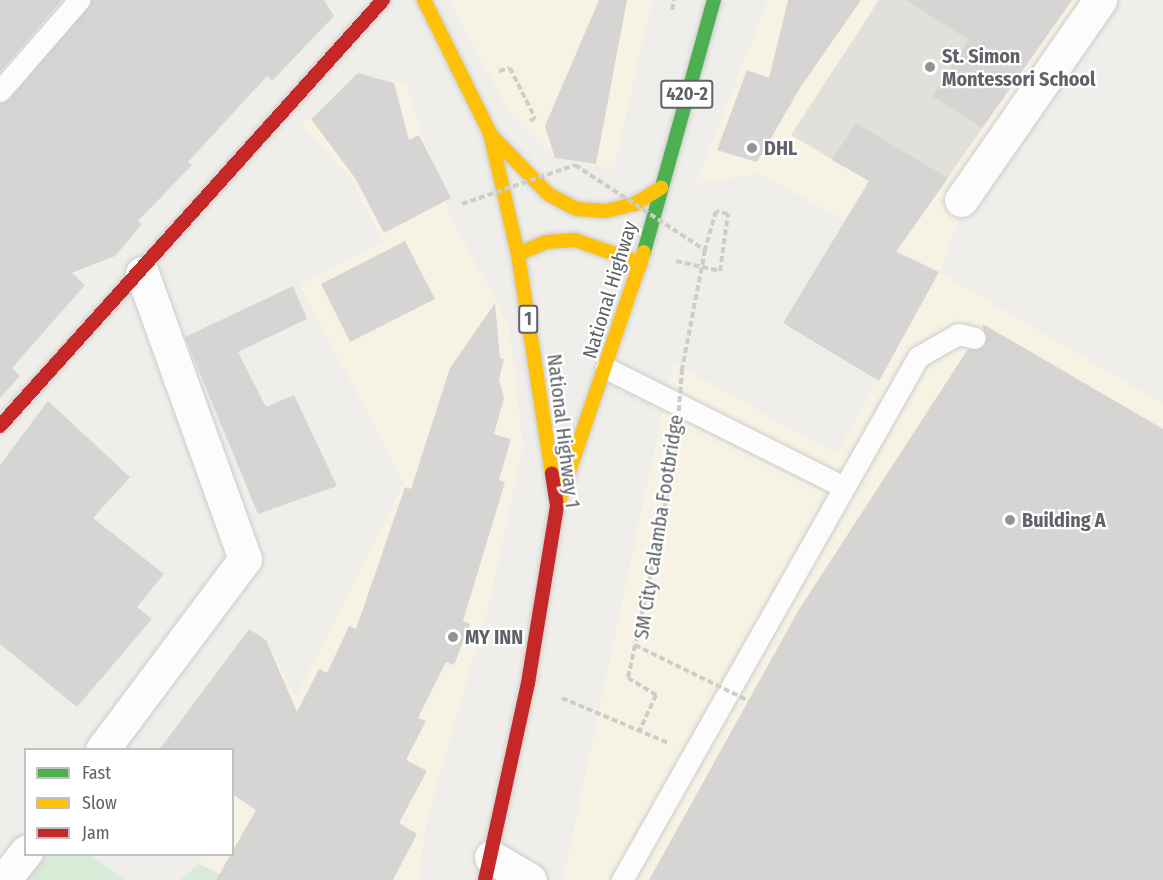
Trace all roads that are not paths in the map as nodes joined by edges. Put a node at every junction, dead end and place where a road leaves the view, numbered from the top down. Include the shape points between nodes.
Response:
1 (79, 0) edge
2 (383, 0) edge
3 (424, 0) edge
4 (714, 0) edge
5 (1100, 0) edge
6 (0, 91) edge
7 (490, 133) junction
8 (661, 188) junction
9 (960, 200) dead end
10 (518, 254) junction
11 (642, 258) junction
12 (142, 273) junction
13 (975, 338) dead end
14 (606, 368) junction
15 (0, 426) edge
16 (842, 486) junction
17 (558, 506) junction
18 (103, 748) edge
19 (24, 855) edge
20 (488, 868) edge
21 (4, 880) edge
22 (530, 880) edge
23 (622, 880) edge

1 - 6 lane
2 - 12 main road
3 - 7 main road, National Highway 1 / 1
4 - 8 main road, National Highway / 420-2
5 - 9 street
7 - 8 main road, National Highway / 1 via 548,194 576,209 606,211 625,207
7 - 10 main road, National Highway 1 / 1
8 - 11 main road, National Highway / 420-2
10 - 11 main road via 546,242 574,240
10 - 17 main road, National Highway 1 / 1
11 - 14 main road, National Highway / 420-2
12 - 15 main road
12 - 18 street via 245,559
13 - 16 lane via 958,334 918,357
14 - 16 lane
14 - 17 main road, National Highway / 420-2
16 - 23 lane
17 - 20 main road, National Highway 1 / 1 via 528,683
19 - 21 street
20 - 22 street

